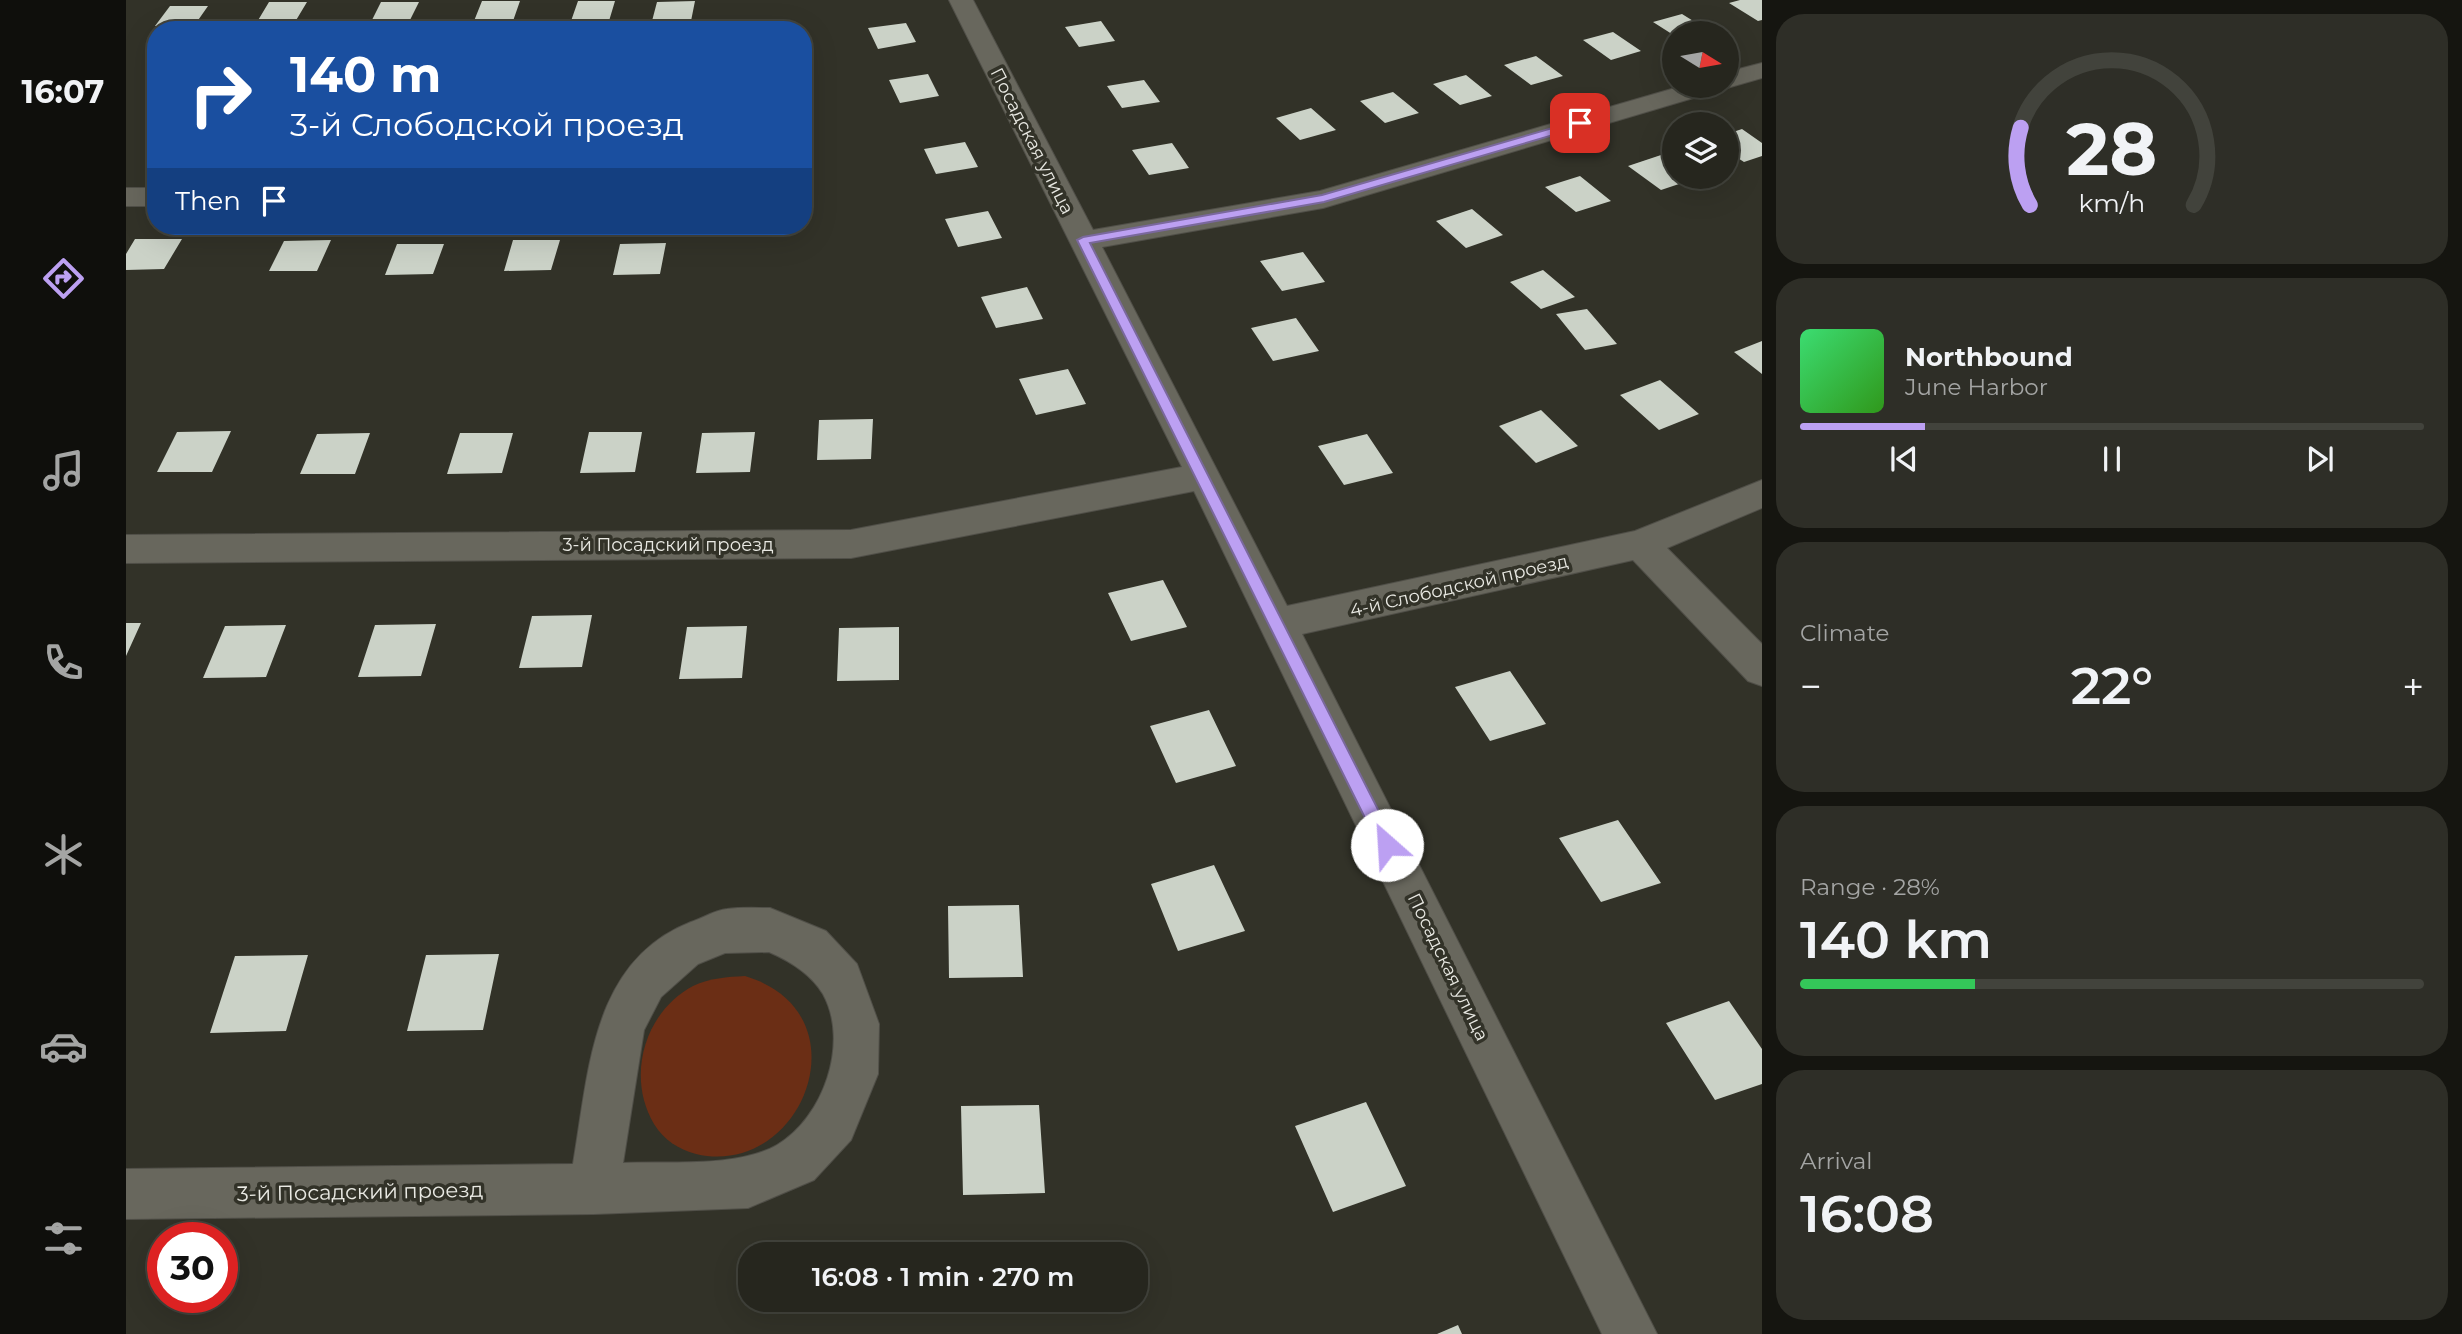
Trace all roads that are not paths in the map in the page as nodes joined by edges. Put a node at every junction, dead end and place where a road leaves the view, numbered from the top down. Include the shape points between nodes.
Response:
1 (961, 0) edge
2 (1762, 70) edge
3 (1740, 76) edge
4 (1666, 98) edge
5 (126, 197) edge
6 (147, 197) edge
7 (1083, 240) junction
8 (1204, 476) junction
9 (1762, 493) edge
10 (1640, 544) junction
11 (126, 549) edge
12 (1277, 624) junction
13 (1762, 668) edge
14 (594, 1189) junction
15 (126, 1194) edge
16 (1630, 1334) edge

1 - 7 street, Посадская улица
2 - 3 street
4 - 7 street via 1324,199
5 - 6 street
7 - 8 street, Посадская улица
8 - 11 street, 3-й Посадский проезд via 851,544
8 - 12 street, Посадская улица
9 - 10 street, 4-й Слободской проезд
10 - 12 street, 4-й Слободской проезд
10 - 13 street
12 - 16 street, Посадская улица
14 - 14 street, 3-й Посадский проезд via 748,1183 796,1161 834,1123 854,1074 856,1024 841,980 810,947 770,930 725,931 682,948 645,981 621,1025
14 - 15 street, 3-й Посадский проезд

